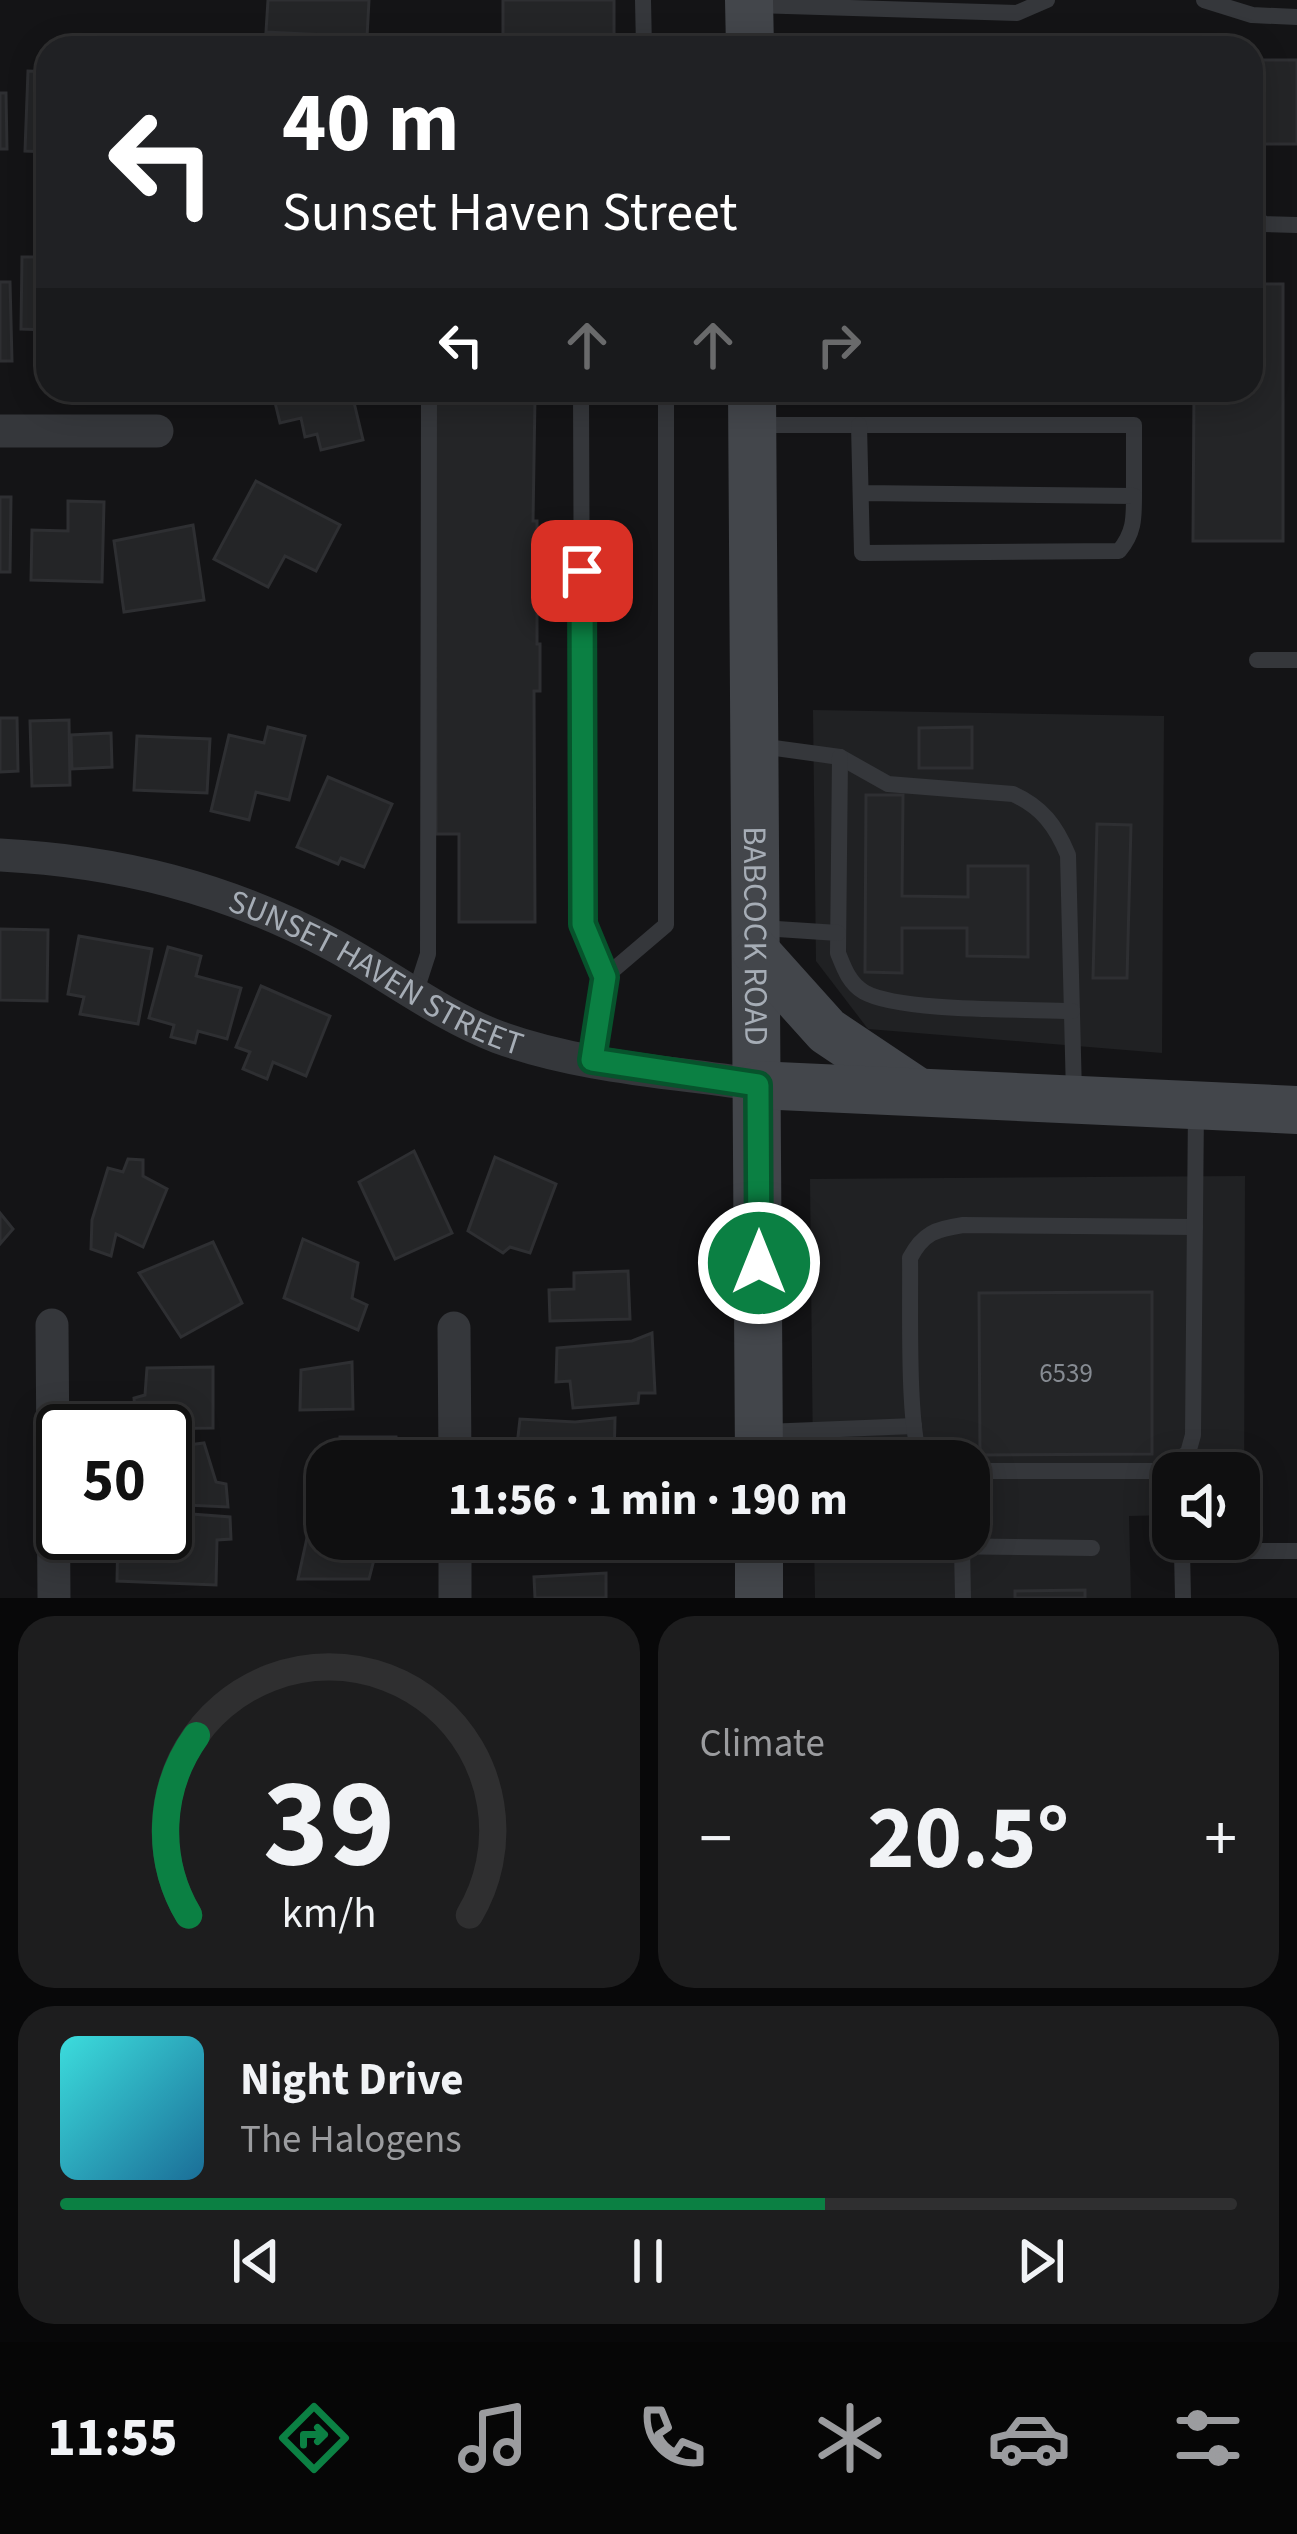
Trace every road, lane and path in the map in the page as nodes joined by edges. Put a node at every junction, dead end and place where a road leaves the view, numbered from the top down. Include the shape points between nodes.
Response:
1 (643, 0) edge
2 (1047, 0) edge
3 (1204, 0) edge
4 (1297, 16) edge
5 (750, 18) edge
6 (644, 36) edge
7 (1263, 223) edge
8 (1297, 225) edge
9 (429, 402) edge
10 (581, 402) edge
11 (666, 402) edge
12 (752, 407) edge
13 (859, 424) junction
14 (0, 431) edge
15 (157, 431) dead end
16 (860, 494) junction
17 (1134, 496) junction
18 (1257, 660) dead end
19 (1297, 660) edge
20 (754, 746) junction
21 (840, 757) junction
22 (0, 855) edge
23 (838, 933) junction
24 (756, 940) junction
25 (605, 977) junction
26 (414, 995) junction
27 (1072, 1011) junction
28 (592, 1060) junction
29 (758, 1085) junction
30 (919, 1093) junction
31 (1074, 1101) junction
32 (1196, 1106) junction
33 (1297, 1110) edge
34 (1195, 1227) junction
35 (52, 1325) dead end
36 (454, 1328) dead end
37 (914, 1426) junction
38 (454, 1440) edge
39 (759, 1440) edge
40 (811, 1440) edge
41 (915, 1440) edge
42 (990, 1471) edge
43 (990, 1546) edge
44 (1092, 1548) dead end
45 (1297, 1551) edge
46 (455, 1560) edge
47 (759, 1560) edge
48 (962, 1560) edge
49 (54, 1598) edge
50 (455, 1598) edge
51 (759, 1598) edge
52 (963, 1598) edge
53 (1183, 1598) edge

1 - 6 lane
2 - 5 lane via 1018,13
3 - 4 lane via 1252,15
7 - 8 lane
9 - 26 lane via 428,954
10 - 25 lane via 583,924
11 - 25 lane via 666,925
12 - 13 lane
12 - 20 main road, BABCOCK ROAD
13 - 16 lane
13 - 17 lane via 1133,424
14 - 15 street
16 - 17 lane
16 - 17 lane via 862,553 1119,551 1132,536
18 - 19 lane
20 - 21 lane
20 - 24 main road, BABCOCK ROAD
21 - 23 lane
21 - 27 lane via 888,784 1013,794 1054,825 1068,855
22 - 26 street, SUNSET HAVEN STREET via 133,869 203,888 335,946
23 - 24 lane
23 - 27 lane via 843,967 865,993 899,1003
24 - 29 main road, BABCOCK ROAD
24 - 30 main road via 827,1031
25 - 28 lane
26 - 28 street, SUNSET HAVEN STREET via 494,1035
27 - 31 lane
28 - 29 street, SUNSET HAVEN STREET
29 - 30 main road, BABCOCK ROAD
29 - 39 main road
30 - 31 main road, BABCOCK ROAD
31 - 32 main road, BABCOCK ROAD
32 - 33 main road, BABCOCK ROAD
32 - 34 lane
34 - 37 lane via 962,1225 920,1239 910,1258
34 - 42 lane via 1188,1453 1158,1471
35 - 49 street
36 - 38 street
37 - 40 lane
37 - 41 lane
43 - 44 lane
45 - 53 lane via 1182,1551
46 - 50 street
47 - 51 main road
48 - 52 lane

